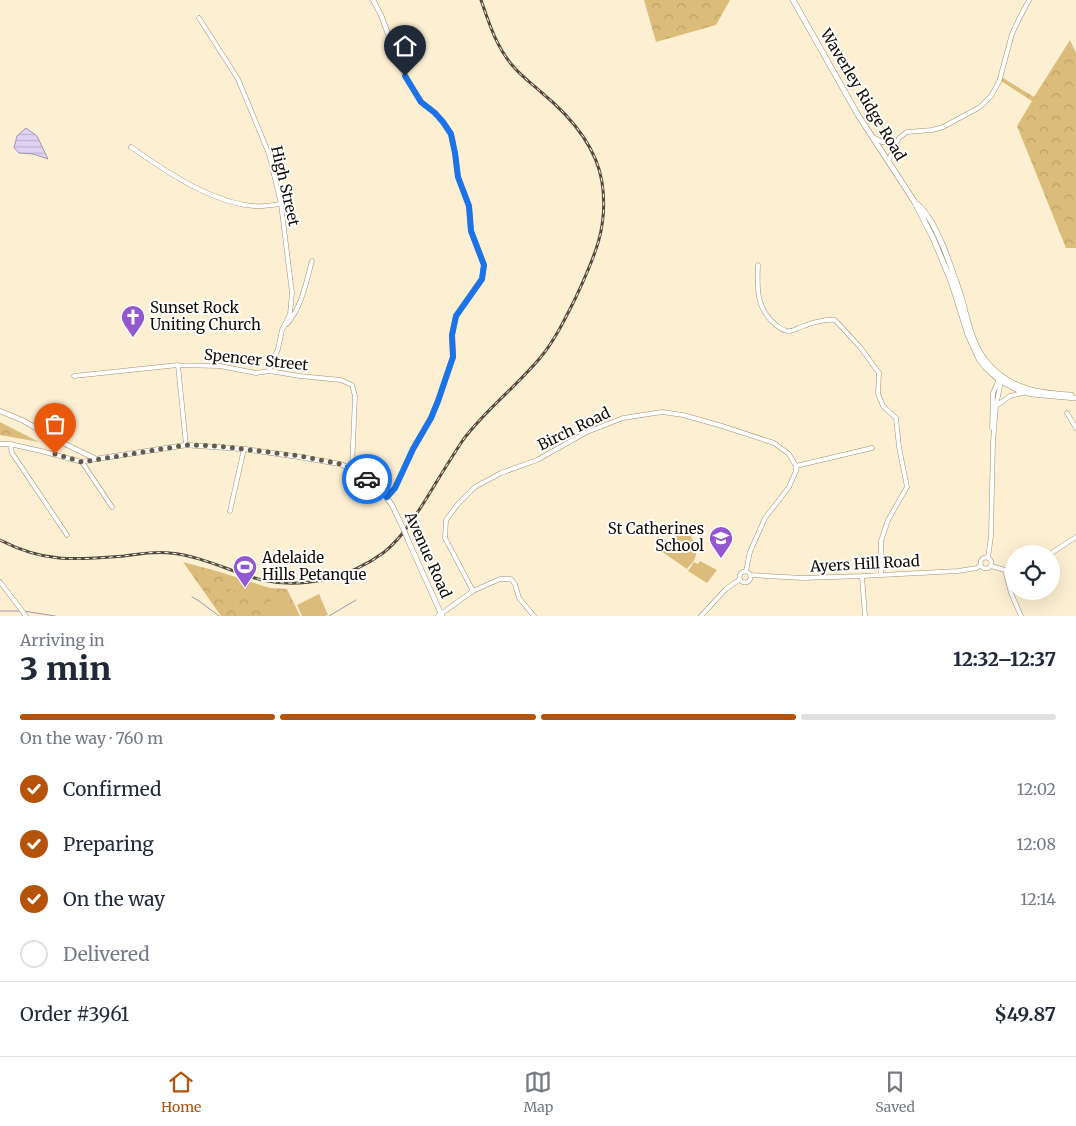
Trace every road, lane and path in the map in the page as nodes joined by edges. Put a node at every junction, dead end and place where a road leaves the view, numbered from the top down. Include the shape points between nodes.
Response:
1 (373, 0) edge
2 (793, 0) edge
3 (1029, 0) edge
4 (199, 18) dead end
5 (873, 137) junction
6 (895, 144) junction
7 (131, 147) dead end
8 (888, 161) junction
9 (281, 204) junction
10 (312, 261) dead end
11 (758, 265) dead end
12 (282, 330) junction
13 (178, 365) junction
14 (268, 371) junction
15 (74, 376) dead end
16 (1001, 378) junction
17 (1026, 393) junction
18 (1076, 396) edge
19 (996, 406) junction
20 (0, 410) edge
21 (1067, 413) dead end
22 (1076, 428) edge
23 (993, 442) junction
24 (0, 444) edge
25 (10, 444) junction
26 (186, 445) junction
27 (872, 448) dead end
28 (244, 449) junction
29 (96, 459) junction
30 (82, 462) junction
31 (796, 466) junction
32 (352, 469) junction
33 (387, 497) junction
34 (112, 507) dead end
35 (230, 511) dead end
36 (68, 535) dead end
37 (1076, 537) edge
38 (1060, 547) edge
39 (988, 558) junction
40 (981, 566) junction
41 (991, 566) junction
42 (1005, 570) edge
43 (746, 571) junction
44 (750, 576) junction
45 (862, 576) junction
46 (881, 576) junction
47 (740, 579) junction
48 (0, 582) edge
49 (473, 591) junction
50 (1014, 600) edge
51 (25, 615) edge
52 (440, 615) edge
53 (534, 616) edge
54 (701, 616) edge
55 (865, 616) edge
56 (1022, 616) edge

1 - 33 street via 411,85 421,102 435,113 451,134 458,177 469,206 471,231 484,265 482,279 456,316 452,335 453,357 431,418 395,488
2 - 5 main road, Waverley Ridge Road
3 - 6 street via 1012,34 999,82 991,96 980,107 944,127 907,132
4 - 9 street, High Street via 238,79 269,154
5 - 6 street
5 - 8 main road, Waverley Ridge Road
6 - 8 street
7 - 9 street via 195,188 255,207
8 - 16 main road, Waverley Ridge Road via 933,238 974,349 985,367
9 - 12 street, High Street via 292,293 290,314
10 - 12 street via 294,316
11 - 46 street via 758,295 763,310 782,330 790,332 814,322 835,320 879,372 878,394 882,406 896,418 907,488 888,520 881,541
12 - 14 street, High Street
13 - 14 street, Spencer Street via 220,366 256,373
13 - 15 street, Spencer Street
13 - 26 street
14 - 32 street, Spencer Street via 341,380 352,385 355,396
16 - 17 main road, Waverley Ridge Road
16 - 18 main road, Waverley Ridge Road via 1028,389
16 - 19 street
16 - 23 street via 992,400
17 - 18 main road, Waverley Ridge Road
17 - 19 street, Waverley Ridge Road via 1010,396
19 - 23 street
20 - 29 street
21 - 22 street
23 - 39 street
24 - 25 street
25 - 30 street
25 - 36 street via 12,453
26 - 28 street, Avenue Road
26 - 29 street, Avenue Road
27 - 31 street
28 - 32 street, Avenue Road via 327,461
28 - 35 street
29 - 30 street
30 - 34 street
31 - 43 street via 789,487 765,518 750,552
31 - 49 street, Birch Road via 789,454 774,443 683,415 662,412 623,418 587,432 537,460 501,473 475,487 458,504 446,520 445,538
32 - 33 street, Avenue Road
33 - 52 street, Avenue Road, bridge
37 - 38 street
39 - 40 street via 982,559
39 - 41 street
40 - 41 street via 985,569
40 - 46 street, Ayers Hill Road via 958,571
41 - 42 street
43 - 44 street
43 - 47 street
44 - 45 street, Ayers Hill Road
44 - 47 street via 746,582
45 - 46 street, Ayers Hill Road
45 - 55 street
47 - 54 street
48 - 51 street
49 - 52 street
49 - 53 street via 500,579 511,579 519,598
50 - 56 street

